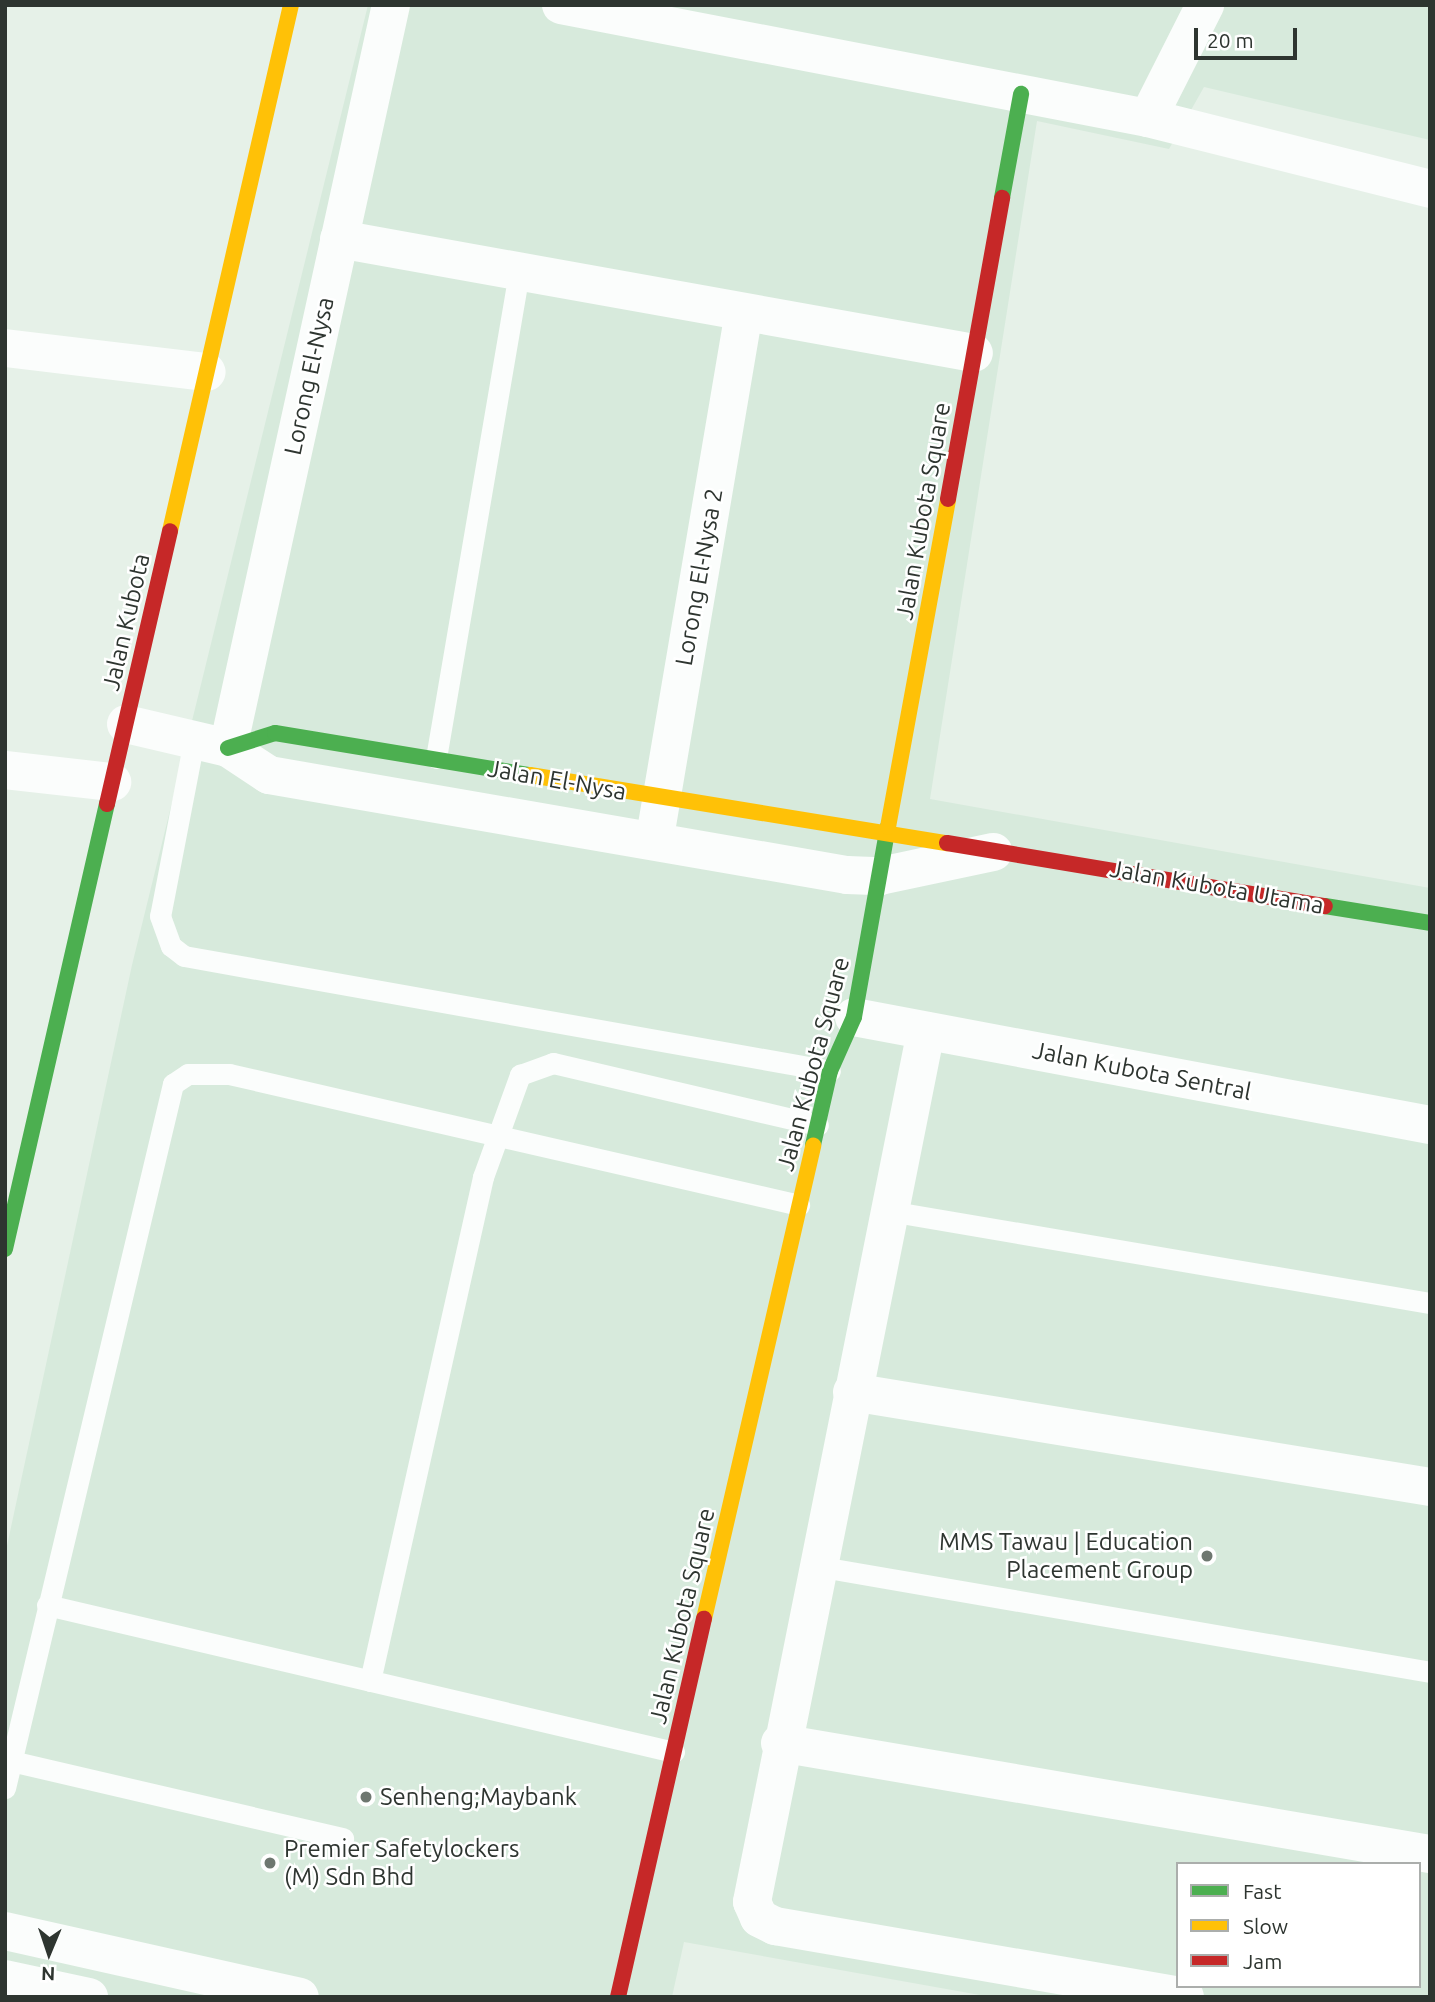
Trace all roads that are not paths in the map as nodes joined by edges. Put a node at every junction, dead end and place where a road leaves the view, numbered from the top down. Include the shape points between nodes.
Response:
1 (291, 5) edge
2 (391, 5) edge
3 (561, 5) edge
4 (1205, 5) edge
5 (608, 10) edge
6 (1021, 94) junction
7 (1149, 117) junction
8 (1430, 189) edge
9 (339, 239) junction
10 (519, 271) junction
11 (744, 312) junction
12 (5, 348) edge
13 (974, 353) junction
14 (207, 372) junction
15 (126, 724) junction
16 (211, 744) junction
17 (436, 758) junction
18 (5, 770) edge
19 (112, 782) junction
20 (662, 798) junction
21 (889, 830) junction
22 (654, 842) junction
23 (1005, 850) junction
24 (880, 876) junction
25 (1430, 923) edge
26 (854, 1017) junction
27 (926, 1031) junction
28 (830, 1071) junction
29 (818, 1125) junction
30 (1430, 1125) edge
31 (501, 1137) junction
32 (14, 1169) edge
33 (799, 1205) junction
34 (889, 1211) junction
35 (5, 1249) edge
36 (1430, 1303) edge
37 (852, 1392) junction
38 (1430, 1487) edge
39 (817, 1566) junction
40 (47, 1605) junction
41 (1430, 1672) edge
42 (370, 1681) junction
43 (780, 1743) junction
44 (674, 1752) junction
45 (11, 1761) junction
46 (5, 1788) edge
47 (343, 1838) dead end
48 (1430, 1854) edge
49 (5, 1931) edge
50 (13, 1976) edge
51 (89, 1997) edge
52 (300, 1997) edge
53 (618, 1997) edge
54 (1185, 1997) edge

1 - 14 street, Jalan Kubota
2 - 9 street, Lorong El-Nysa
3 - 5 street
4 - 7 street
5 - 6 street
6 - 7 street
6 - 13 street, Jalan Kubota Square
7 - 8 street
9 - 10 street
9 - 16 street, Lorong El-Nysa
10 - 11 street
10 - 17 lane
11 - 13 street
11 - 20 street, Lorong El-Nysa 2
12 - 14 street
13 - 21 street, Jalan Kubota Square
14 - 15 street, Jalan Kubota
15 - 16 street, Jalan El-Nysa
15 - 19 street, Jalan Kubota
16 - 17 street, Jalan El-Nysa via 275,733
16 - 22 street, Jalan El-Nysa via 269,775
16 - 28 lane via 160,916 171,946 184,956
17 - 20 street, Jalan El-Nysa
18 - 19 street
19 - 32 street, Jalan Kubota
20 - 21 street, Jalan El-Nysa
20 - 22 street, Lorong El-Nysa 2
21 - 23 street, Jalan Kubota Utama
21 - 24 street, Jalan Kubota Square
22 - 24 street, Jalan El-Nysa
23 - 24 street, Jalan Kubota Utama
23 - 25 street, Jalan Kubota Utama
24 - 26 street, Jalan Kubota Square
26 - 27 street, Jalan Kubota Sentral
26 - 28 street, Jalan Kubota Square
27 - 30 street, Jalan Kubota Sentral
27 - 34 street
28 - 29 street, Jalan Kubota Square
29 - 31 lane via 539,1063 520,1075
29 - 33 street, Jalan Kubota Square
31 - 33 lane
31 - 40 lane via 229,1074 188,1074 173,1084
31 - 42 lane via 483,1177
32 - 35 street, Jalan Kubota
33 - 44 street, Jalan Kubota Square
34 - 36 lane
34 - 37 street
37 - 38 street
37 - 39 street
39 - 41 lane
39 - 43 street
40 - 42 lane
40 - 45 lane
42 - 44 lane
43 - 48 street
43 - 54 street via 752,1902 759,1918 775,1926
44 - 53 street, Jalan Kubota Square
45 - 46 lane
45 - 47 lane
49 - 52 street
50 - 51 street

